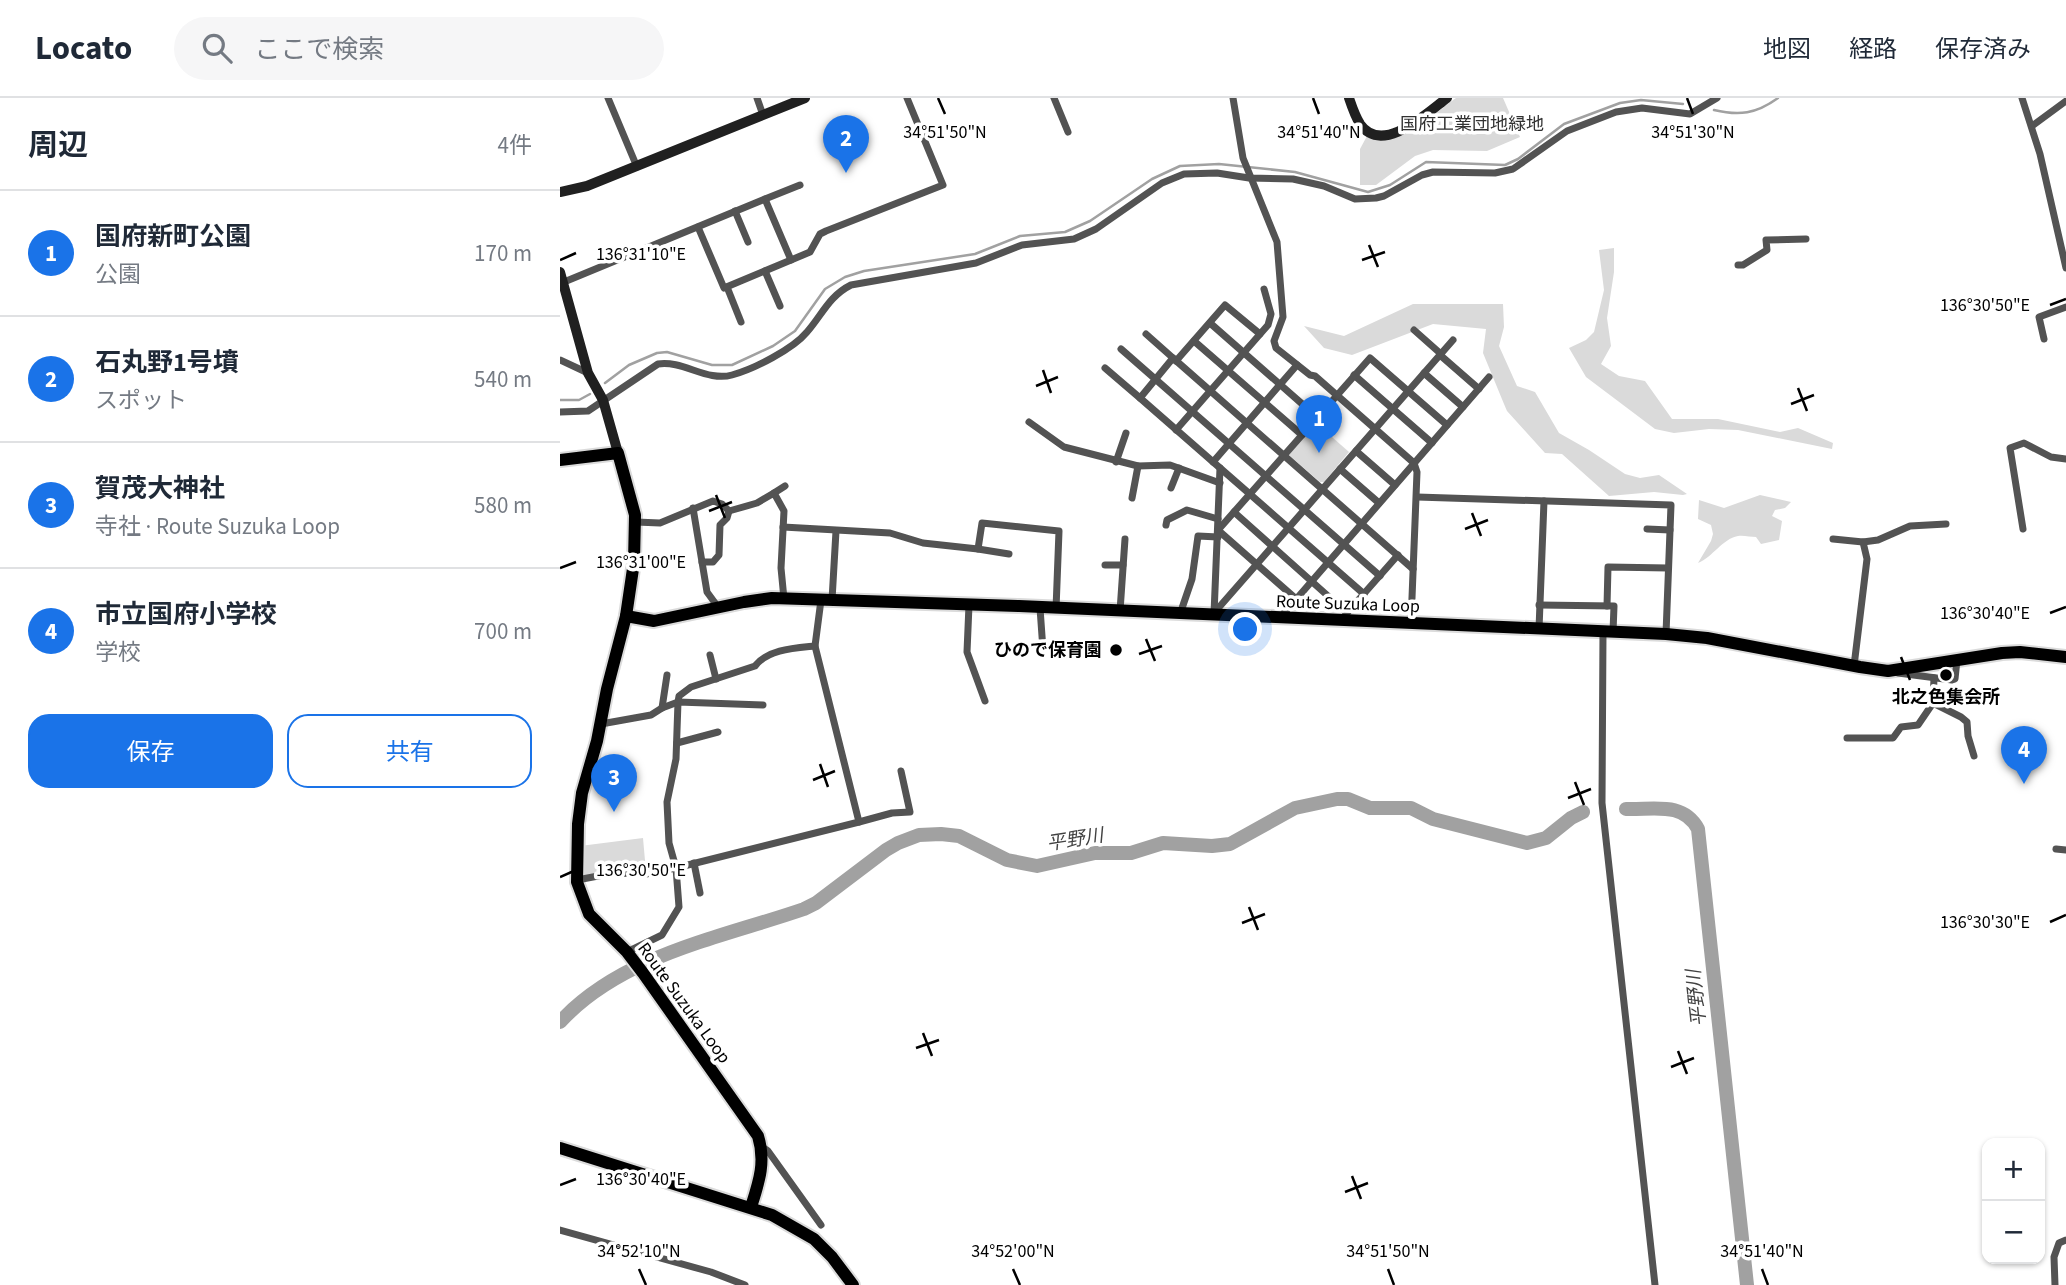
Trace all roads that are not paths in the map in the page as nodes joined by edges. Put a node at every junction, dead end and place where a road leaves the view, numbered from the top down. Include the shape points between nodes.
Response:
1 (608, 98) edge
2 (757, 98) edge
3 (805, 98) edge
4 (907, 98) edge
5 (1054, 98) edge
6 (1233, 98) edge
7 (1349, 98) edge
8 (1447, 98) edge
9 (1717, 98) edge
10 (2022, 98) edge
11 (2066, 101) edge
12 (763, 115) junction
13 (2032, 126) junction
14 (1068, 132) dead end
15 (637, 167) junction
16 (1249, 175) junction
17 (800, 185) dead end
18 (560, 192) edge
19 (765, 198) junction
20 (735, 211) junction
21 (698, 227) junction
22 (1806, 239) dead end
23 (748, 242) dead end
24 (2064, 253) edge
25 (791, 260) junction
26 (1738, 264) dead end
27 (2066, 268) edge
28 (765, 271) junction
29 (562, 277) edge
30 (727, 287) junction
31 (1264, 289) dead end
32 (780, 306) dead end
33 (2066, 307) edge
34 (741, 322) dead end
35 (1210, 323) junction
36 (1414, 330) dead end
37 (1146, 334) dead end
38 (1260, 334) junction
39 (2044, 339) dead end
40 (1454, 340) dead end
41 (1194, 341) junction
42 (1121, 349) dead end
43 (1244, 353) junction
44 (1441, 354) junction
45 (1175, 359) junction
46 (560, 360) edge
47 (1297, 365) junction
48 (1105, 368) dead end
49 (1228, 371) junction
50 (588, 373) junction
51 (1424, 373) junction
52 (1354, 376) junction
53 (1489, 377) dead end
54 (1156, 379) junction
55 (1280, 385) junction
56 (1479, 389) junction
57 (1210, 390) junction
58 (1408, 391) junction
59 (1336, 395) junction
60 (1140, 398) junction
61 (603, 400) junction
62 (1265, 403) junction
63 (1463, 407) junction
64 (1393, 409) junction
65 (1192, 411) junction
66 (560, 412) edge
67 (1317, 417) junction
68 (1029, 422) dead end
69 (1247, 423) junction
70 (1447, 425) junction
71 (1375, 429) junction
72 (1176, 430) junction
73 (1126, 433) dead end
74 (1302, 435) junction
75 (1432, 443) junction
76 (1229, 444) junction
77 (1356, 451) junction
78 (618, 453) junction
79 (1284, 455) junction
80 (2066, 459) edge
81 (560, 460) edge
82 (1116, 462) junction
83 (1213, 462) junction
84 (1414, 463) junction
85 (1138, 466) junction
86 (1179, 468) junction
87 (1220, 468) junction
88 (1340, 469) junction
89 (1265, 476) junction
90 (1220, 483) junction
91 (1395, 485) junction
92 (785, 486) dead end
93 (1171, 488) dead end
94 (1323, 489) junction
95 (774, 494) junction
96 (1249, 494) junction
97 (1416, 496) junction
98 (1132, 498) dead end
99 (1544, 500) junction
100 (1379, 503) junction
101 (693, 508) junction
102 (1304, 510) junction
103 (729, 511) junction
104 (1234, 512) junction
105 (1218, 519) junction
106 (636, 523) junction
107 (1362, 523) junction
108 (1946, 524) dead end
109 (1166, 525) dead end
110 (783, 527) junction
111 (1288, 528) junction
112 (1647, 529) dead end
113 (2023, 529) dead end
114 (1670, 530) junction
115 (836, 531) junction
116 (1218, 532) junction
117 (1125, 539) dead end
118 (1833, 539) dead end
119 (1863, 542) junction
120 (1343, 544) junction
121 (1273, 546) junction
122 (978, 549) junction
123 (1009, 554) dead end
124 (1398, 555) junction
125 (702, 562) junction
126 (1327, 562) junction
127 (1257, 564) junction
128 (1105, 565) dead end
129 (1123, 565) junction
130 (1668, 568) junction
131 (1413, 569) junction
132 (1380, 576) junction
133 (1311, 580) junction
134 (1364, 594) junction
135 (1296, 598) junction
136 (784, 599) junction
137 (827, 600) junction
138 (969, 605) junction
139 (1539, 605) junction
140 (1606, 606) junction
141 (718, 607) junction
142 (1040, 608) junction
143 (1056, 609) junction
144 (1120, 612) junction
145 (1213, 614) junction
146 (1180, 615) junction
147 (626, 616) junction
148 (1345, 617) junction
149 (1279, 619) junction
150 (1411, 624) junction
151 (1539, 629) junction
152 (1608, 632) junction
153 (1666, 634) junction
154 (815, 646) junction
155 (1044, 650) dead end
156 (710, 655) dead end
157 (2066, 657) edge
158 (1957, 659) junction
159 (1854, 666) junction
160 (1888, 671) junction
161 (667, 675) dead end
162 (1934, 678) junction
163 (716, 679) junction
164 (985, 701) dead end
165 (678, 702) junction
166 (1933, 703) junction
167 (763, 705) dead end
168 (662, 708) junction
169 (601, 724) junction
170 (718, 732) dead end
171 (1847, 738) dead end
172 (677, 743) junction
173 (1974, 756) dead end
174 (901, 771) dead end
175 (859, 822) junction
176 (2056, 849) dead end
177 (2066, 850) edge
178 (694, 863) junction
179 (677, 868) junction
180 (577, 880) junction
181 (700, 893) dead end
182 (635, 962) junction
183 (761, 1146) junction
184 (560, 1149) edge
185 (751, 1208) junction
186 (821, 1225) dead end
187 (560, 1230) edge
188 (2066, 1240) edge
189 (745, 1285) edge
190 (853, 1285) edge
191 (1655, 1285) edge
192 (2055, 1285) edge

1 - 15 street
2 - 12 street
3 - 12 street
4 - 25 street via 943,185 825,230 810,252
5 - 14 street
6 - 16 street
7 - 8 street via 1365,129 1385,135 1401,131
9 - 16 street via 1690,114 1642,108 1616,112 1567,131 1513,169 1433,172 1376,198 1355,199 1324,186
10 - 13 street
11 - 13 street
12 - 15 street
13 - 24 street
15 - 18 street
16 - 47 street via 1277,242 1283,317 1274,341 1279,352
16 - 61 street via 1184,174 1074,239 1023,245 976,263 851,285 824,307 805,335 772,357 723,376 668,362 658,364
17 - 19 street
19 - 20 street
19 - 25 street
20 - 21 street
20 - 23 street
21 - 29 street
21 - 30 street
22 - 26 street via 1766,240 1767,250
24 - 27 street
25 - 28 street
28 - 30 street
28 - 32 street
29 - 50 street
30 - 34 street
31 - 38 street via 1270,319
33 - 39 street via 2039,317
35 - 38 street via 1226,305
35 - 41 street
35 - 43 street
36 - 44 street
37 - 45 street
38 - 43 street
40 - 44 street
41 - 45 street
41 - 49 street
42 - 54 street
43 - 49 street
43 - 55 street
44 - 51 street
44 - 56 street
45 - 54 street
45 - 57 street
46 - 50 street
47 - 55 street
47 - 59 street
48 - 60 street
49 - 57 street
49 - 62 street
50 - 61 street
51 - 58 street
51 - 63 street
52 - 58 street via 1370,358
52 - 59 street
52 - 64 street
53 - 56 street
54 - 60 street
54 - 65 street
55 - 62 street
55 - 67 street
56 - 63 street
57 - 65 street
57 - 69 street
58 - 64 street
58 - 70 street
59 - 67 street
59 - 71 street
60 - 72 street
61 - 66 street via 588,411
61 - 78 street
62 - 69 street
62 - 74 street
63 - 70 street
64 - 71 street
64 - 75 street
65 - 72 street
65 - 76 street
67 - 74 street
68 - 82 street via 1064,447
69 - 76 street
69 - 79 street
70 - 75 street
71 - 77 street
71 - 84 street
72 - 83 street
73 - 82 street
74 - 79 street
75 - 84 street
76 - 83 street
76 - 89 street
77 - 88 street
77 - 91 street
78 - 81 main road
78 - 106 main road, Route Suzuka Loop
79 - 89 street
79 - 94 street
80 - 113 street via 2024,443 2010,448
82 - 85 street
83 - 87 street
84 - 91 street
84 - 97 street
85 - 86 street
85 - 98 street
86 - 90 street
86 - 93 street
87 - 90 street
87 - 96 street
88 - 94 street
88 - 100 street
89 - 96 street
89 - 102 street
90 - 105 street
91 - 100 street
92 - 95 street
94 - 102 street
94 - 107 street
95 - 103 street
95 - 110 street via 784,511
96 - 104 street
96 - 111 street
97 - 99 street
97 - 131 street
99 - 114 street via 1671,505
99 - 139 street
100 - 107 street
101 - 103 street via 713,501
101 - 106 street via 660,523
101 - 125 street
102 - 111 street
102 - 120 street
103 - 125 street via 720,525 719,555 713,562
104 - 116 street
104 - 121 street
105 - 109 street via 1187,510
105 - 116 street
106 - 147 main road, Route Suzuka Loop
107 - 120 street
107 - 124 street
108 - 119 street via 1910,526
110 - 115 street
110 - 136 street
111 - 121 street
111 - 126 street
112 - 114 street
114 - 130 street
115 - 122 street via 890,533 923,544
115 - 137 street
116 - 127 street
116 - 145 street
116 - 146 street via 1198,536 1192,579
117 - 129 street
118 - 119 street
119 - 159 street via 1867,559
120 - 126 street
120 - 132 street
121 - 127 street
121 - 133 street
122 - 123 street
122 - 143 street via 982,523 1059,531
124 - 131 street
124 - 132 street
125 - 141 street via 707,593
126 - 133 street
126 - 134 street
127 - 135 street
127 - 145 street
128 - 129 street
129 - 144 street
130 - 140 street via 1608,566
130 - 153 street
131 - 150 street
132 - 134 street
133 - 135 street
133 - 148 street
134 - 148 street
135 - 149 street
136 - 137 main road, Route Suzuka Loop
136 - 141 main road, Route Suzuka Loop
137 - 138 main road, Route Suzuka Loop
137 - 154 street
138 - 142 main road, Route Suzuka Loop
138 - 164 street via 967,652
139 - 140 street
139 - 151 street
140 - 152 street via 1614,606
141 - 147 main road, Route Suzuka Loop via 654,621
142 - 143 main road, Route Suzuka Loop
142 - 155 street
143 - 144 main road, Route Suzuka Loop
144 - 146 main road, Route Suzuka Loop
145 - 146 main road, Route Suzuka Loop
145 - 149 main road, Route Suzuka Loop
147 - 169 main road, Route Suzuka Loop
148 - 149 main road, Route Suzuka Loop
148 - 150 main road, Route Suzuka Loop
150 - 151 main road, Route Suzuka Loop
151 - 152 main road, Route Suzuka Loop
152 - 153 main road, Route Suzuka Loop
152 - 191 street via 1602,803
153 - 159 main road, Route Suzuka Loop
154 - 163 street via 772,654 755,666
154 - 175 street
156 - 163 street
157 - 158 main road, Route Suzuka Loop via 2020,652
158 - 160 main road, Route Suzuka Loop
158 - 162 street via 1955,678
159 - 160 main road, Route Suzuka Loop
160 - 162 street
161 - 168 street
162 - 166 street
163 - 165 street via 691,687 678,696
165 - 167 street
165 - 168 street
165 - 172 street
166 - 171 street via 1918,725 1900,727 1893,738
166 - 173 street via 1967,722
168 - 169 street via 651,715
169 - 180 main road, Route Suzuka Loop via 582,793
170 - 172 street
172 - 179 street via 667,803 669,843
174 - 175 street via 910,812
175 - 178 street
176 - 177 street
178 - 179 street
178 - 181 street
179 - 180 street
179 - 182 street via 679,907 662,935
180 - 182 main road, Route Suzuka Loop via 589,914
182 - 183 main road, Route Suzuka Loop
183 - 185 main road via 762,1168
183 - 186 street
184 - 185 main road
185 - 190 main road via 814,1239
187 - 189 street
188 - 192 street via 2059,1243 2054,1257

